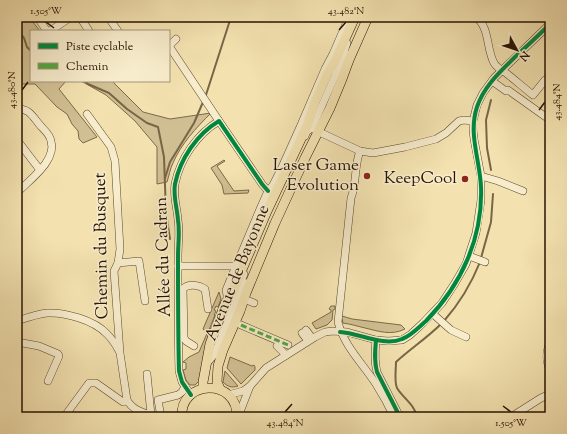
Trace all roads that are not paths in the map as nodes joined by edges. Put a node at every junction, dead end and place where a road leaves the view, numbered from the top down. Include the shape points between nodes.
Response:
1 (37, 17) edge
2 (71, 17) edge
3 (80, 17) edge
4 (108, 17) edge
5 (350, 17) edge
6 (355, 17) edge
7 (358, 17) edge
8 (365, 17) edge
9 (368, 17) edge
10 (476, 17) edge
11 (550, 24) edge
12 (48, 30) edge
13 (51, 30) edge
14 (88, 30) edge
15 (117, 30) edge
16 (176, 39) dead end
17 (170, 45) edge
18 (170, 47) edge
19 (344, 56) junction
20 (501, 71) junction
21 (545, 80) dead end
22 (492, 81) junction
23 (17, 109) edge
24 (87, 114) dead end
25 (550, 120) edge
26 (219, 121) junction
27 (473, 121) junction
28 (312, 128) junction
29 (17, 140) edge
30 (360, 151) junction
31 (40, 170) junction
32 (481, 176) junction
33 (268, 191) junction
34 (522, 191) dead end
35 (17, 193) edge
36 (473, 257) junction
37 (485, 262) dead end
38 (118, 263) junction
39 (178, 266) junction
40 (236, 266) junction
41 (244, 299) junction
42 (228, 300) junction
43 (145, 301) dead end
44 (254, 303) dead end
45 (208, 309) dead end
46 (433, 314) junction
47 (17, 321) edge
48 (241, 325) dead end
49 (304, 332) dead end
50 (340, 332) junction
51 (466, 337) dead end
52 (310, 339) junction
53 (376, 340) junction
54 (17, 342) edge
55 (550, 342) edge
56 (288, 345) dead end
57 (194, 346) dead end
58 (277, 346) dead end
59 (120, 353) junction
60 (214, 355) junction
61 (286, 355) junction
62 (207, 362) junction
63 (218, 366) junction
64 (550, 369) edge
65 (147, 374) dead end
66 (48, 381) dead end
67 (184, 386) junction
68 (250, 386) junction
69 (204, 388) junction
70 (220, 389) junction
71 (550, 394) edge
72 (191, 395) junction
73 (228, 395) junction
74 (127, 400) junction
75 (153, 416) edge
76 (64, 417) edge
77 (161, 417) edge
78 (182, 417) edge
79 (237, 417) edge
80 (394, 417) edge
81 (400, 417) edge
82 (511, 417) edge

1 - 12 street
2 - 13 street
3 - 14 street
4 - 15 street
5 - 33 street, Avenue de Bayonne via 273,186
6 - 28 main road, Avenue de Bayonne via 315,102
7 - 19 street via 346,44
8 - 19 street via 348,53
9 - 28 main road, Avenue de Bayonne via 332,102
10 - 20 street via 485,28 490,55
11 - 20 street
16 - 17 street
18 - 26 street
19 - 28 street
20 - 21 street via 533,95
20 - 22 street
22 - 25 street
22 - 27 street via 477,105
23 - 31 street via 30,113 50,136 52,152
24 - 38 street, Chemin du Busquet via 111,147 115,161 120,249
26 - 33 street
26 - 39 street, Allée du Cadran via 202,134 180,166 174,199 178,220
27 - 30 street via 460,121 436,139 373,153
27 - 32 street
28 - 30 street
28 - 41 main road, Avenue de Bayonne
28 - 42 main road, Avenue de Bayonne via 267,211
28 - 60 street via 313,135 242,286
29 - 31 street
30 - 50 street via 357,156 354,192 351,198 339,306
31 - 35 street
32 - 34 street
32 - 36 street via 481,200
33 - 40 street, Avenue de Bayonne
36 - 37 street
36 - 46 street
38 - 43 street via 139,261
38 - 59 street, Chemin du Busquet via 114,271
39 - 40 street
39 - 67 street, Allée du Cadran via 179,372
40 - 42 street, Avenue de Bayonne via 226,290
41 - 44 street
41 - 63 main road, Avenue de Bayonne
42 - 62 main road, Avenue de Bayonne via 213,335
45 - 57 street via 205,289 199,286 184,287 184,338
46 - 51 street via 451,330
46 - 53 street via 402,340
47 - 59 street via 46,313 75,316 102,330 114,341
48 - 56 street
49 - 52 street
50 - 52 street via 325,332
50 - 53 street
50 - 80 street via 377,385
52 - 61 street
53 - 81 street via 374,354 377,372
54 - 66 street via 39,346 58,354
55 - 64 street via 546,360
58 - 61 street
59 - 74 street, Chemin du Busquet
60 - 62 street
60 - 63 street
61 - 68 street via 266,368
62 - 69 main road, Avenue de Bayonne
63 - 70 main road, Avenue de Bayonne via 217,382
65 - 75 street
67 - 72 street, Allée du Cadran
67 - 77 street via 178,395 158,400
68 - 73 street
68 - 79 street
69 - 70 main road
69 - 72 main road
70 - 73 main road
71 - 82 street
72 - 78 main road via 183,407
73 - 79 main road via 235,405
74 - 75 street via 135,410
74 - 76 street via 122,402 96,383 89,383

